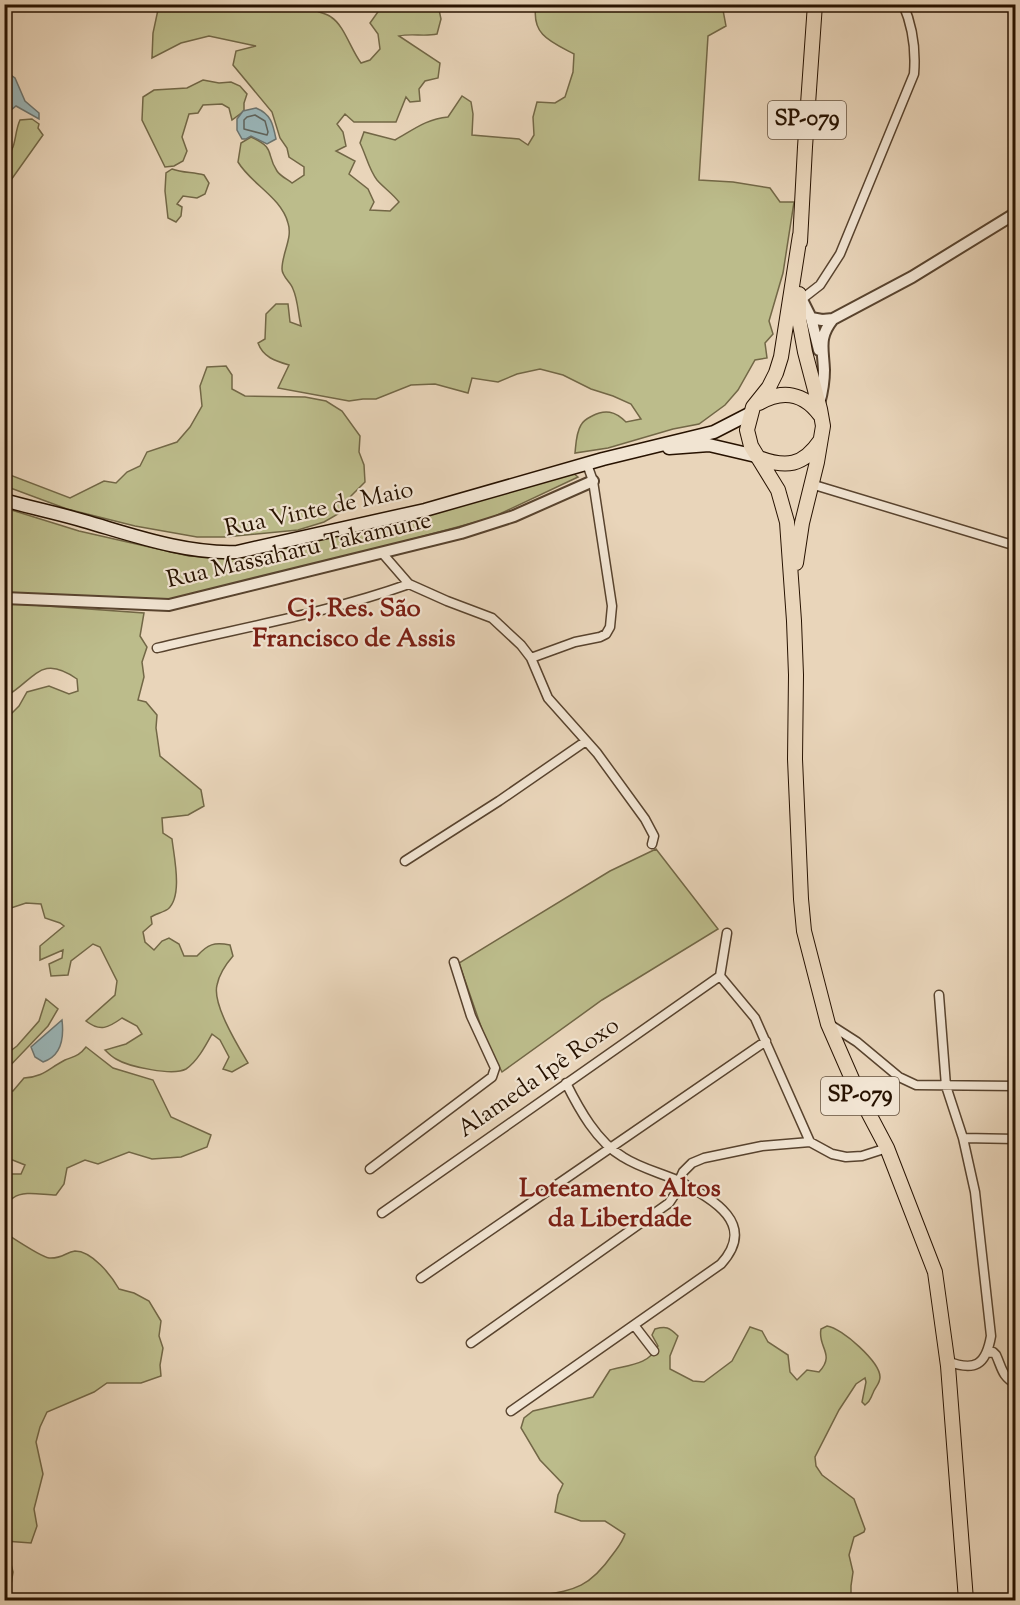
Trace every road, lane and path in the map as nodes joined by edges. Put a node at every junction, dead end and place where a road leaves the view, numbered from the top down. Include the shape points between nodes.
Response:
1 (815, 4) edge
2 (903, 4) edge
3 (1016, 213) edge
4 (800, 235) junction
5 (801, 297) junction
6 (811, 318) junction
7 (833, 319) junction
8 (824, 368) junction
9 (752, 410) junction
10 (820, 410) junction
11 (821, 440) junction
12 (641, 450) junction
13 (758, 457) junction
14 (587, 464) junction
15 (593, 481) junction
16 (811, 484) junction
17 (4, 500) edge
18 (1016, 546) edge
19 (383, 554) junction
20 (409, 584) junction
21 (792, 584) junction
22 (4, 598) edge
23 (157, 648) dead end
24 (531, 658) junction
25 (586, 741) junction
26 (652, 844) dead end
27 (405, 861) dead end
28 (727, 933) dead end
29 (454, 962) dead end
30 (720, 976) junction
31 (939, 995) dead end
32 (828, 1024) junction
33 (766, 1041) junction
34 (566, 1083) junction
35 (946, 1086) junction
36 (1016, 1086) edge
37 (963, 1138) junction
38 (1016, 1139) edge
39 (810, 1142) junction
40 (610, 1147) junction
41 (887, 1148) junction
42 (370, 1169) dead end
43 (679, 1181) junction
44 (382, 1213) dead end
45 (421, 1278) dead end
46 (634, 1325) junction
47 (471, 1343) dead end
48 (654, 1351) dead end
49 (987, 1353) junction
50 (947, 1361) junction
51 (1016, 1384) edge
52 (511, 1411) dead end
53 (966, 1600) edge

1 - 4 highway, SP-079
2 - 5 street via 913,38 914,74 840,254 820,285
3 - 7 street via 912,278
4 - 5 highway, SP-079
4 - 9 highway, SP-079 via 781,357 769,387
5 - 6 street
5 - 10 highway, SP-079 via 801,330
6 - 7 street
6 - 8 street
7 - 8 street via 823,335
8 - 10 street
9 - 10 highway via 773,396 794,394
9 - 12 main road, Rua Vinte de Maio via 714,432
9 - 13 highway, SP-079 via 748,439
10 - 11 highway, SP-079
11 - 13 highway via 810,454 792,464
11 - 16 highway, SP-079
12 - 13 main road, Rua Vinte de Maio via 709,446
12 - 14 main road, Rua Vinte de Maio
13 - 21 highway, SP-079 via 783,506
14 - 15 street
14 - 17 main road, Rua Vinte de Maio via 425,510 237,552 199,550
15 - 19 street, Rua Massaharu Takamune via 500,521
15 - 24 street via 612,606 610,627 600,638 574,642
16 - 18 street
16 - 21 highway, SP-079
19 - 20 street
19 - 22 street, Rua Massaharu Takamune via 169,605
20 - 23 street
20 - 24 street via 492,618
21 - 32 highway, SP-079 via 801,898 808,951
24 - 25 street via 548,698
25 - 26 street via 645,819 654,836
25 - 27 street
28 - 30 street
29 - 42 street via 471,1016 495,1068 492,1077
30 - 33 street via 755,1018
30 - 34 street, Alameda Ipê Roxo
31 - 35 street
32 - 35 street via 908,1082
32 - 41 highway, SP-079
33 - 39 street
33 - 40 street
34 - 40 street via 578,1107
34 - 44 street, Alameda Ipê Roxo
35 - 36 street
35 - 37 street
37 - 38 street
37 - 49 street via 983,1249 991,1336
39 - 41 street via 846,1157
39 - 43 street via 762,1146 704,1158 692,1163
40 - 43 street via 622,1157
40 - 45 street
41 - 50 highway, SP-079 via 935,1272
43 - 46 street via 728,1214 733,1249 721,1264
43 - 47 street via 669,1203
46 - 48 street
46 - 52 street
49 - 50 street via 984,1360 966,1367
49 - 51 street via 996,1355 1006,1378
50 - 53 highway, SP-079

